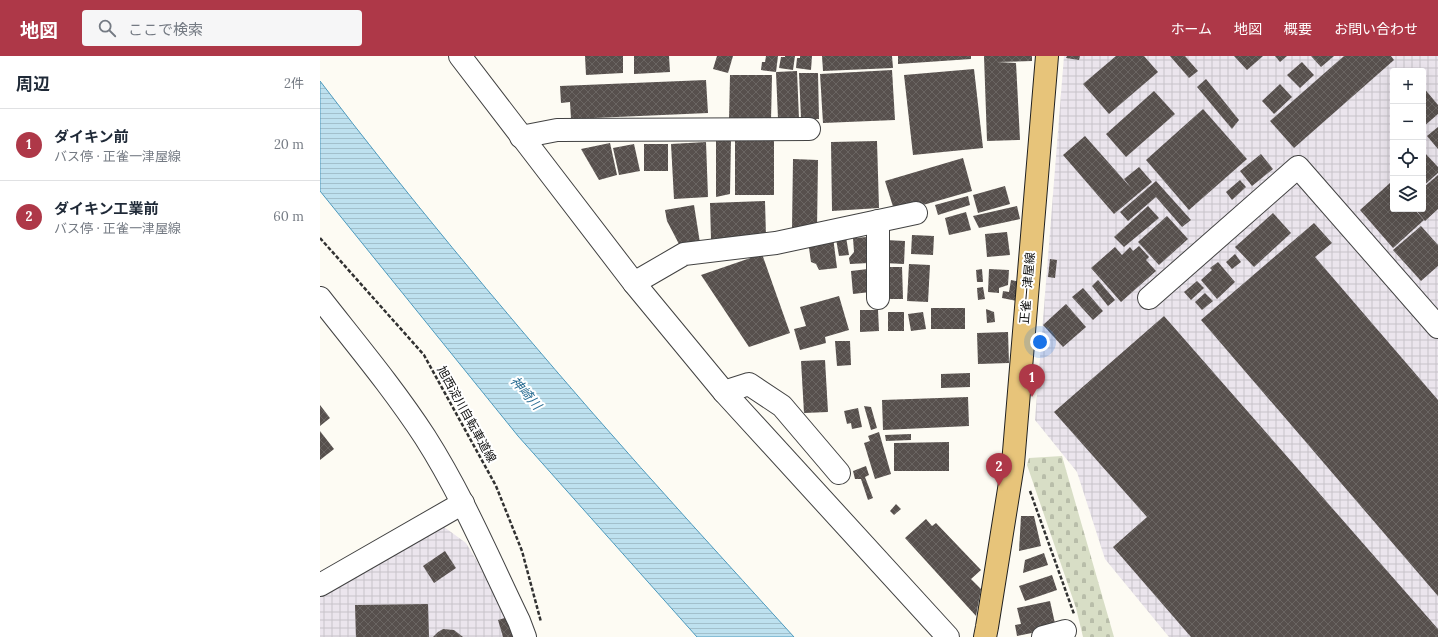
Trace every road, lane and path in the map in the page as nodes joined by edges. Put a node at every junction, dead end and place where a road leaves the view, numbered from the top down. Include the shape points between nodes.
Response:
1 (460, 56) edge
2 (1046, 56) edge
3 (809, 129) dead end
4 (521, 137) junction
5 (916, 213) dead end
6 (878, 221) junction
7 (320, 238) edge
8 (634, 283) junction
9 (320, 298) edge
10 (878, 298) dead end
11 (1149, 298) dead end
12 (1438, 327) edge
13 (724, 392) junction
14 (839, 473) dead end
15 (1029, 490) dead end
16 (463, 503) junction
17 (320, 585) edge
18 (1070, 624) joint
19 (533, 631) edge
20 (948, 637) edge
21 (985, 637) edge
22 (1043, 637) edge

1 - 4 street
2 - 21 main road, 正雀一津屋線 via 1013,464
3 - 4 street via 557,130
4 - 8 street
5 - 6 street
6 - 8 street via 776,243 684,254
6 - 10 street
7 - 19 path, 旭西淀川自転車道線 via 424,355 496,486 522,551 541,618
8 - 13 street
9 - 16 street via 382,376 425,437
11 - 12 street via 1298,167
13 - 14 street via 750,384 782,406
13 - 20 street
15 - 18 path
16 - 17 street
16 - 19 street via 519,621
18 - 22 street

